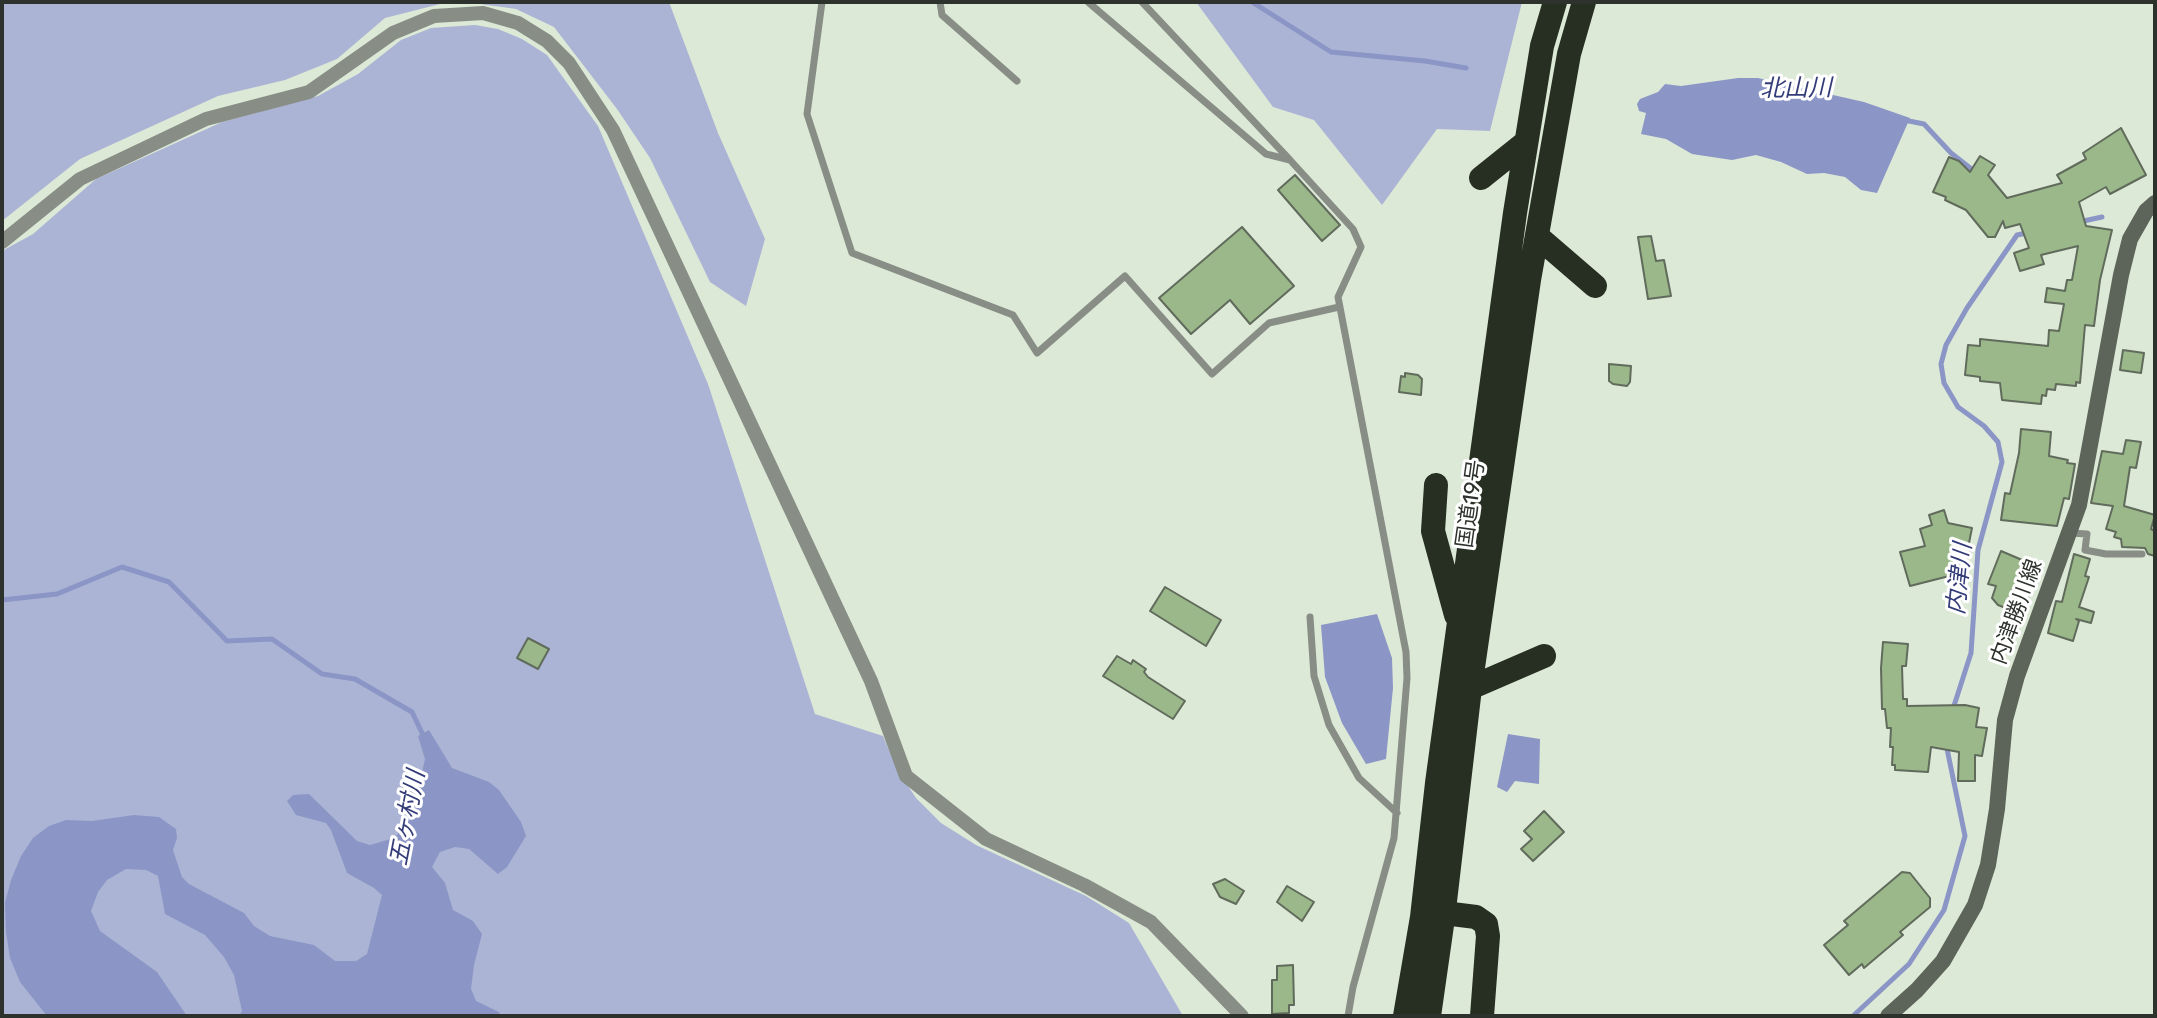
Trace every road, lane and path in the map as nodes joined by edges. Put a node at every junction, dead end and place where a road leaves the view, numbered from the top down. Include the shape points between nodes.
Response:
1 (822, 2) edge
2 (940, 2) edge
3 (1088, 2) edge
4 (1142, 2) edge
5 (1555, 2) edge
6 (1584, 2) edge
7 (1017, 81) dead end
8 (1526, 142) junction
9 (1290, 160) junction
10 (1481, 178) dead end
11 (2155, 203) edge
12 (1537, 236) junction
13 (2, 242) edge
14 (1595, 286) dead end
15 (1339, 307) junction
16 (1436, 485) dead end
17 (2069, 533) junction
18 (2142, 554) dead end
19 (1310, 617) dead end
20 (1459, 625) junction
21 (1544, 656) dead end
22 (1470, 688) junction
23 (1397, 813) junction
24 (1444, 913) junction
25 (1242, 1016) edge
26 (1348, 1016) edge
27 (1405, 1016) edge
28 (1429, 1016) edge
29 (1482, 1016) edge
30 (1888, 1016) edge

1 - 15 lane via 807,114 852,253 1013,315 1037,353 1125,276 1212,374 1269,323
2 - 7 lane via 942,15
3 - 9 lane via 1266,154
4 - 9 lane
5 - 8 highway, 国道19号
6 - 12 highway, 国道19号 via 1569,54
8 - 10 highway
8 - 20 highway, 国道19号
9 - 15 lane via 1353,229 1361,247 1338,297
11 - 17 main road, 内津勝川線 via 2130,239 2091,448
12 - 14 highway
12 - 22 highway, 国道19号
13 - 25 street via 80,179 206,119 309,92 393,33 434,16 483,13 518,23 547,41 569,63 613,130 871,681 906,776 986,839 1151,922
15 - 23 lane via 1406,652
16 - 20 highway via 1433,531
17 - 18 lane via 2087,534 2085,550
17 - 30 main road, 内津勝川線 via 2005,720 1988,865 1975,905 1943,961
19 - 23 lane via 1314,676 1329,725 1359,778
20 - 27 highway, 国道19号
21 - 22 highway
22 - 24 highway, 国道19号
23 - 26 lane
24 - 28 highway, 国道19号
24 - 29 highway via 1476,917 1486,924

